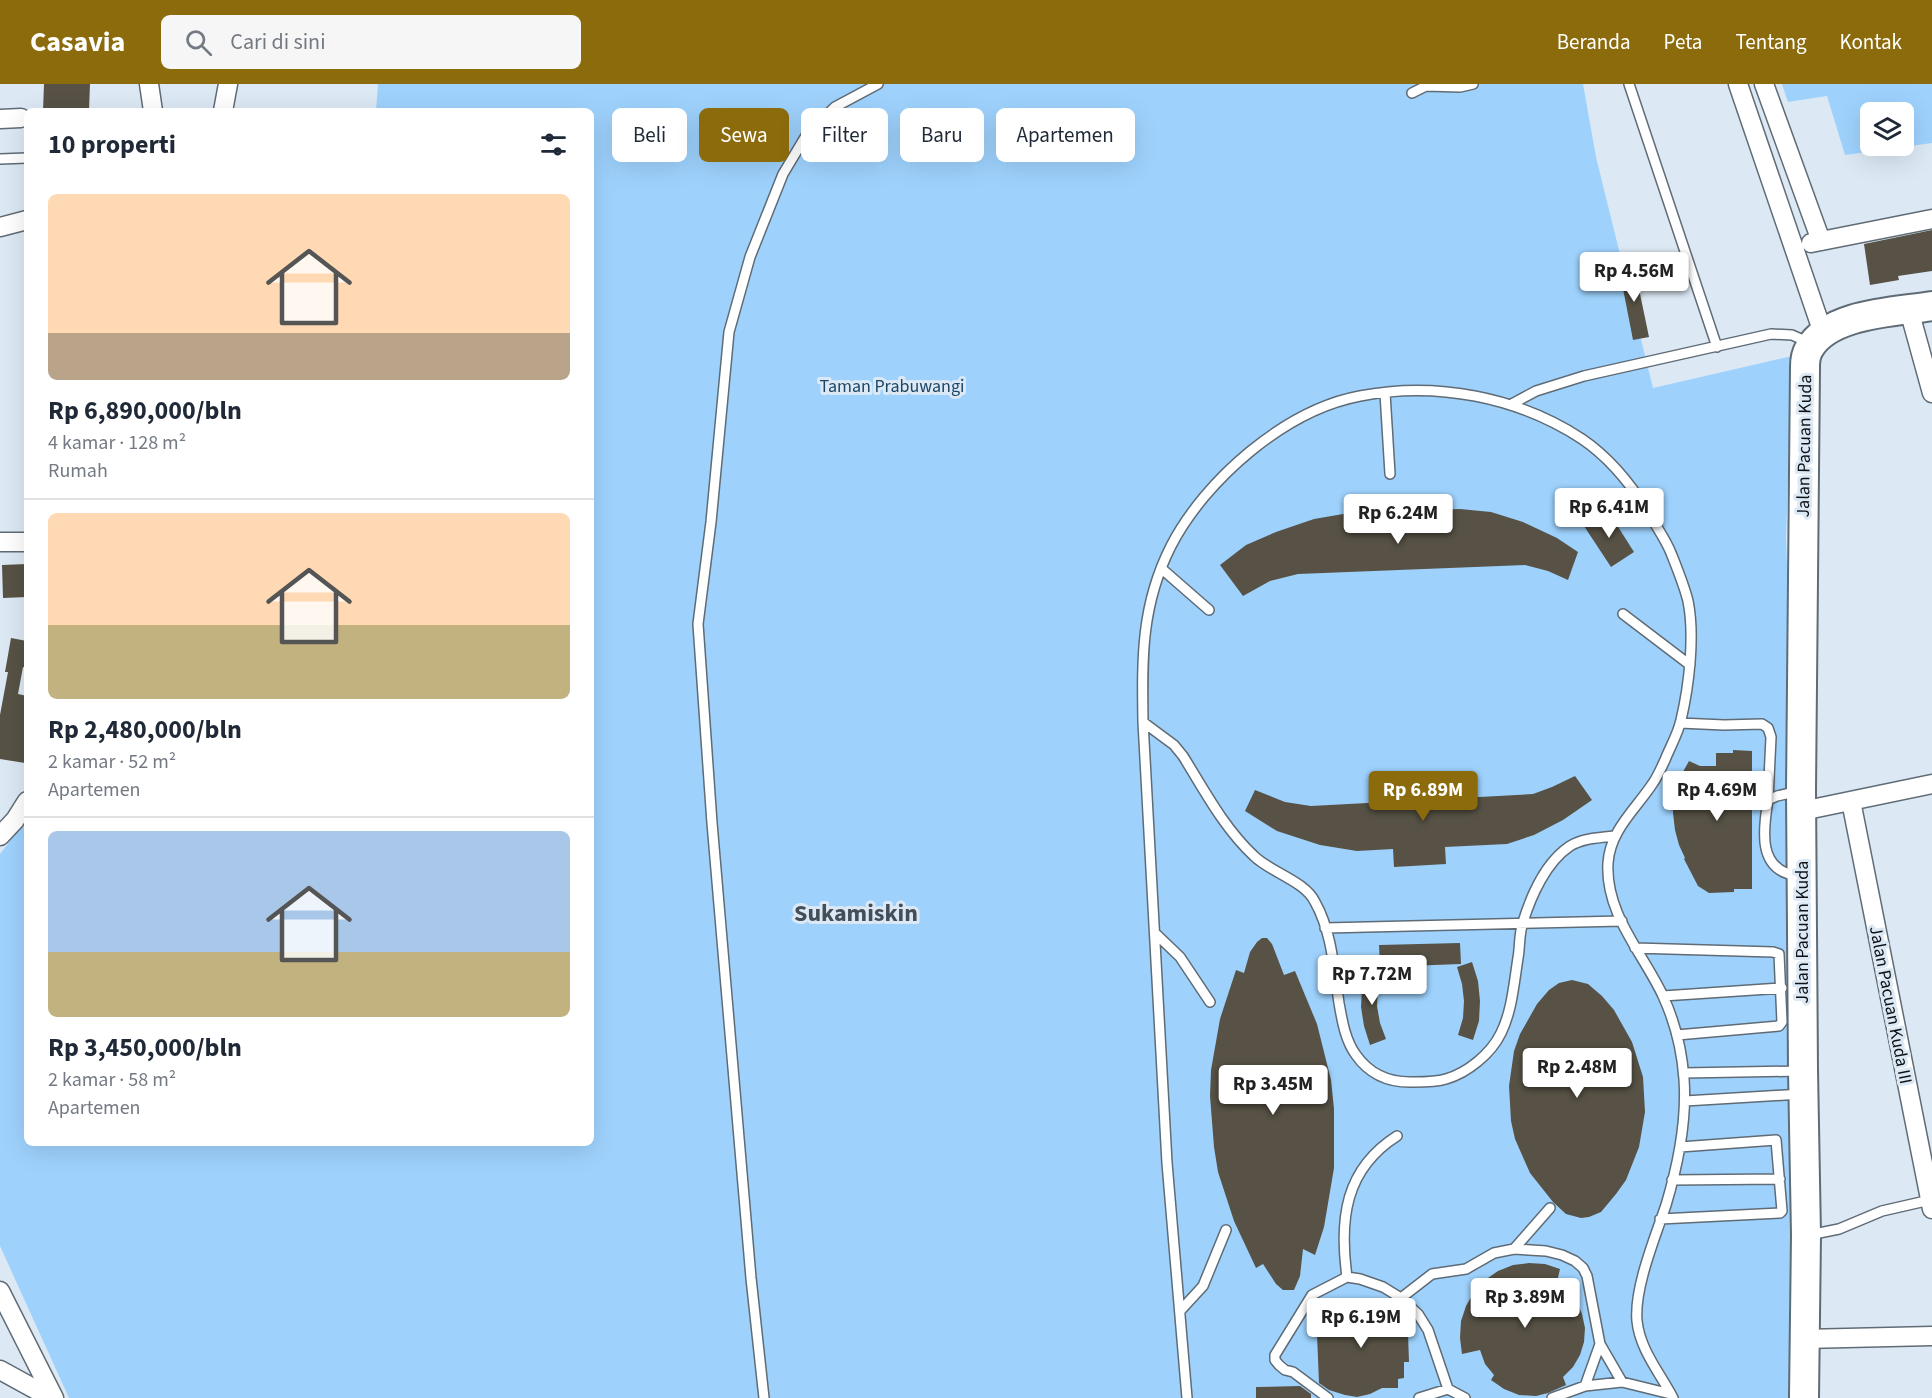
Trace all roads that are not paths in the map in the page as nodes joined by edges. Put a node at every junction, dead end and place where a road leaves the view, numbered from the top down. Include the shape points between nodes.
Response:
1 (149, 84) edge
2 (228, 84) edge
3 (878, 84) edge
4 (1473, 84) edge
5 (1629, 84) edge
6 (1738, 84) edge
7 (1764, 84) edge
8 (1412, 93) dead end
9 (153, 108) edge
10 (223, 108) edge
11 (21, 118) dead end
12 (0, 119) edge
13 (24, 158) edge
14 (0, 159) edge
15 (1932, 219) edge
16 (24, 221) edge
17 (0, 227) edge
18 (1821, 241) junction
19 (1794, 246) junction
20 (1921, 308) edge
21 (1818, 338) junction
22 (1717, 347) junction
23 (1384, 393) junction
24 (1932, 393) edge
25 (1510, 405) junction
26 (1390, 474) dead end
27 (0, 542) edge
28 (24, 542) edge
29 (1162, 569) junction
30 (1209, 610) dead end
31 (1623, 615) dead end
32 (1690, 665) junction
33 (1143, 722) junction
34 (1680, 723) junction
35 (1932, 784) edge
36 (1768, 800) junction
37 (1802, 801) junction
38 (1851, 801) junction
39 (24, 804) edge
40 (8, 819) edge
41 (0, 836) edge
42 (1614, 836) junction
43 (1801, 877) junction
44 (1622, 921) junction
45 (1522, 924) junction
46 (1325, 928) junction
47 (1155, 933) junction
48 (1635, 948) junction
49 (1782, 988) junction
50 (1663, 996) junction
51 (1210, 1002) dead end
52 (1677, 1035) junction
53 (1684, 1073) junction
54 (1803, 1082) junction
55 (1685, 1101) junction
56 (1397, 1136) dead end
57 (1680, 1147) junction
58 (1780, 1179) junction
59 (1672, 1180) junction
60 (1931, 1204) edge
61 (1550, 1208) dead end
62 (1660, 1219) junction
63 (1226, 1230) dead end
64 (1806, 1235) junction
65 (1514, 1249) junction
66 (1347, 1277) junction
67 (0, 1291) edge
68 (1401, 1298) junction
69 (1180, 1311) junction
70 (1932, 1336) edge
71 (1804, 1339) junction
72 (1600, 1344) junction
73 (0, 1370) edge
74 (1622, 1382) junction
75 (1585, 1386) junction
76 (1448, 1389) junction
77 (1672, 1396) edge
78 (52, 1398) edge
79 (764, 1398) edge
80 (1187, 1398) edge
81 (1328, 1398) edge
82 (1419, 1398) edge
83 (1465, 1398) edge
84 (1552, 1398) edge
85 (1804, 1398) edge

1 - 9 street
2 - 10 street
3 - 79 lane via 835,106 807,134 783,174 750,257 729,332 698,624
4 - 8 lane via 1426,86
5 - 22 lane
6 - 19 street
7 - 18 street
11 - 12 street
13 - 14 lane
15 - 18 street
16 - 17 street
18 - 19 street
19 - 21 street
20 - 21 main road via 1841,323
20 - 24 street
21 - 22 lane via 1770,334
21 - 37 main road, Jalan Pacuan Kuda via 1806,354 1805,367
22 - 25 lane via 1584,376 1536,391
23 - 25 lane via 1456,392
23 - 26 lane
23 - 29 lane via 1328,405 1280,430 1240,460 1184,524
25 - 32 lane via 1584,440 1613,465 1641,500 1669,548 1688,602
27 - 28 street
29 - 30 lane
29 - 33 lane via 1145,620
31 - 32 lane
32 - 34 lane
33 - 46 lane via 1183,756 1244,847 1315,900
33 - 47 lane
34 - 36 lane via 1762,724 1768,728
34 - 42 lane via 1656,779
35 - 38 street
36 - 37 lane via 1777,796
36 - 43 lane via 1764,827 1767,855 1774,867
37 - 38 street
37 - 43 main road, Jalan Pacuan Kuda
38 - 60 street, Jalan Pacuan Kuda III
39 - 40 street
40 - 41 street
42 - 44 lane via 1608,863 1611,895
42 - 45 lane via 1579,842 1551,863
43 - 54 main road, Jalan Pacuan Kuda
44 - 45 lane
44 - 48 lane
45 - 46 lane
45 - 46 lane via 1507,1014 1492,1047 1461,1073 1445,1080 1405,1083 1375,1073 1356,1055 1347,1039
47 - 51 lane via 1180,957
47 - 69 lane via 1167,1163
48 - 49 lane via 1776,952 1780,957
48 - 50 lane
49 - 50 lane
49 - 52 lane via 1782,1022 1778,1027
50 - 52 lane
52 - 53 lane
53 - 54 lane
53 - 55 lane
54 - 55 lane
54 - 64 main road, Jalan Pacuan Kuda
55 - 57 lane
56 - 66 lane via 1364,1164 1351,1194 1343,1251
57 - 58 lane via 1775,1139
57 - 59 lane
58 - 59 lane
58 - 62 lane via 1780,1213
59 - 62 lane
60 - 64 lane via 1882,1212 1826,1233
61 - 65 lane
62 - 77 lane via 1638,1295 1636,1320 1642,1345
63 - 69 lane via 1203,1286
64 - 71 main road, Jalan Pacuan Kuda
65 - 68 lane via 1494,1253 1466,1269 1432,1274
65 - 72 lane via 1562,1255 1583,1268
66 - 68 lane via 1371,1282
66 - 81 lane via 1312,1295 1275,1355 1285,1370
67 - 78 street
68 - 76 lane via 1428,1330
69 - 80 lane
70 - 71 street
71 - 85 main road, Jalan Pacuan Kuda
72 - 74 lane
72 - 75 lane
73 - 78 street
74 - 75 lane
74 - 77 lane
75 - 84 lane
76 - 82 lane
76 - 83 lane

